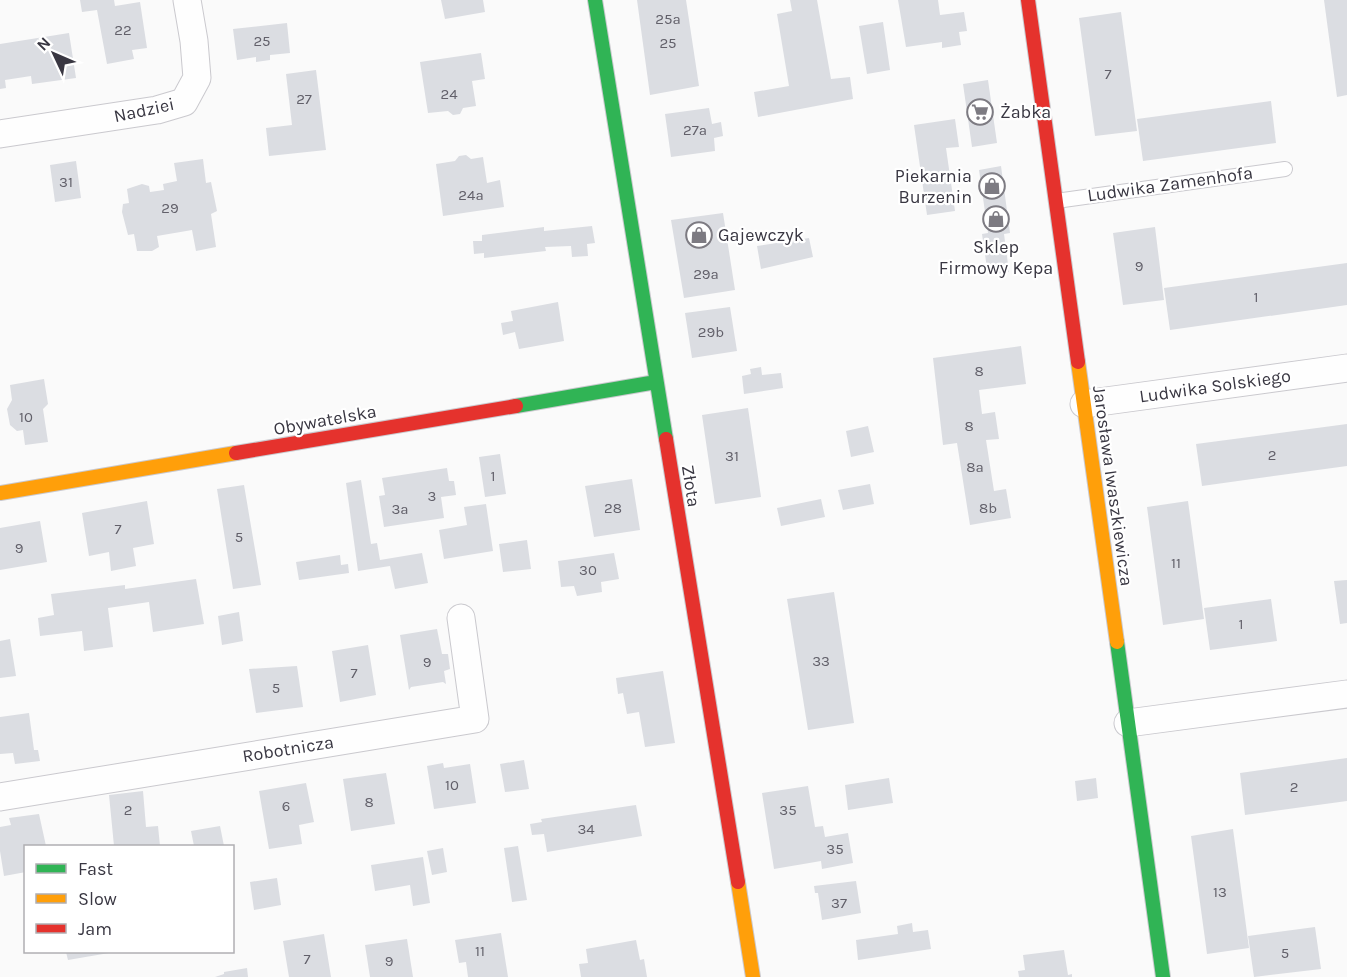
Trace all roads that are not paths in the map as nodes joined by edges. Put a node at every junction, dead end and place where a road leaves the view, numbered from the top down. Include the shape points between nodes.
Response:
1 (187, 0) edge
2 (595, 0) edge
3 (1028, 0) edge
4 (0, 134) edge
5 (1284, 169) dead end
6 (1056, 201) junction
7 (1347, 368) edge
8 (656, 382) junction
9 (1084, 404) junction
10 (0, 493) edge
11 (461, 618) dead end
12 (1347, 694) edge
13 (1128, 723) junction
14 (0, 797) edge
15 (753, 977) edge
16 (1163, 977) edge

1 - 4 street, Nadziei via 195,41 196,78 184,102 157,110
2 - 8 street, Złota
3 - 6 street, Jarosława Iwaszkiewicza
5 - 6 lane, Ludwika Zamenhofa
6 - 9 street, Jarosława Iwaszkiewicza
7 - 9 street, Ludwika Solskiego
8 - 10 street, Obywatelska
8 - 15 street, Złota
9 - 13 street, Jarosława Iwaszkiewicza
11 - 14 street, Robotnicza via 475,719
12 - 13 street
13 - 16 street, Jarosława Iwaszkiewicza

